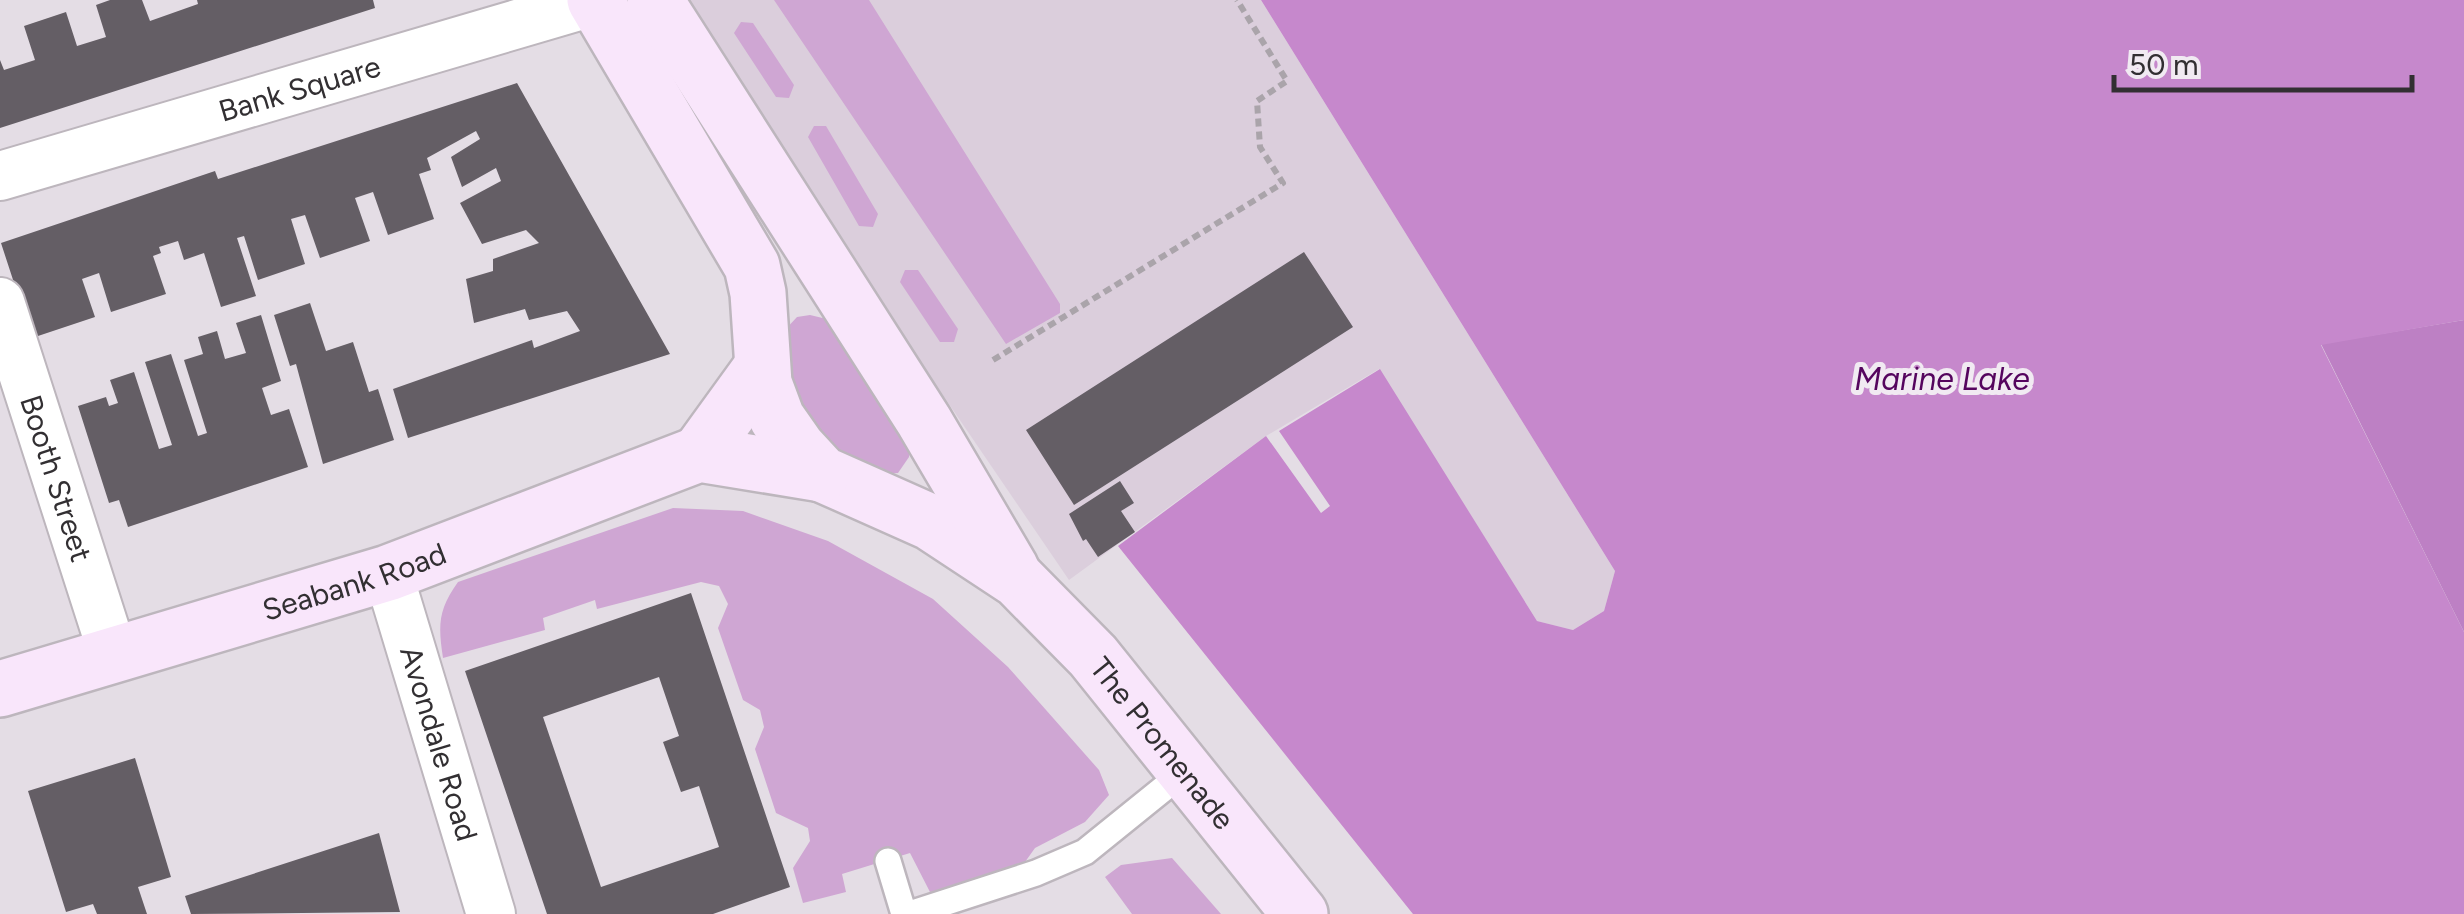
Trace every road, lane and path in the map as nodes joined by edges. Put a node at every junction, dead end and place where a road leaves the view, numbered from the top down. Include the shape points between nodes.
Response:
1 (1237, 0) edge
2 (597, 1) edge
3 (671, 10) edge
4 (0, 176) edge
5 (838, 283) junction
6 (0, 302) edge
7 (761, 358) junction
8 (993, 360) dead end
9 (924, 421) junction
10 (699, 454) junction
11 (830, 478) junction
12 (388, 573) junction
13 (1018, 580) junction
14 (113, 654) junction
15 (0, 689) edge
16 (1184, 772) junction
17 (888, 861) dead end
18 (491, 914) edge
19 (908, 914) edge
20 (1300, 914) edge

1 - 8 path via 1287,82 1257,101 1260,146 1283,183
2 - 4 street, Bank Square
2 - 7 main road, The Promenade via 752,266
3 - 5 main road, The Promenade
5 - 7 main road via 795,294 770,324
5 - 9 main road, The Promenade
6 - 14 street, Booth Street
7 - 10 main road
7 - 11 main road, The Promenade via 776,418
9 - 11 main road via 928,454 901,483 878,488
9 - 13 main road, The Promenade
10 - 11 main road
10 - 12 main road, Seabank Road
11 - 13 main road, The Promenade via 930,522
12 - 14 main road, Seabank Road
12 - 18 street, Avondale Road
13 - 16 main road, The Promenade via 1093,656
14 - 15 main road, Seabank Road
16 - 19 lane via 1085,852
16 - 20 main road, The Promenade
17 - 19 lane

